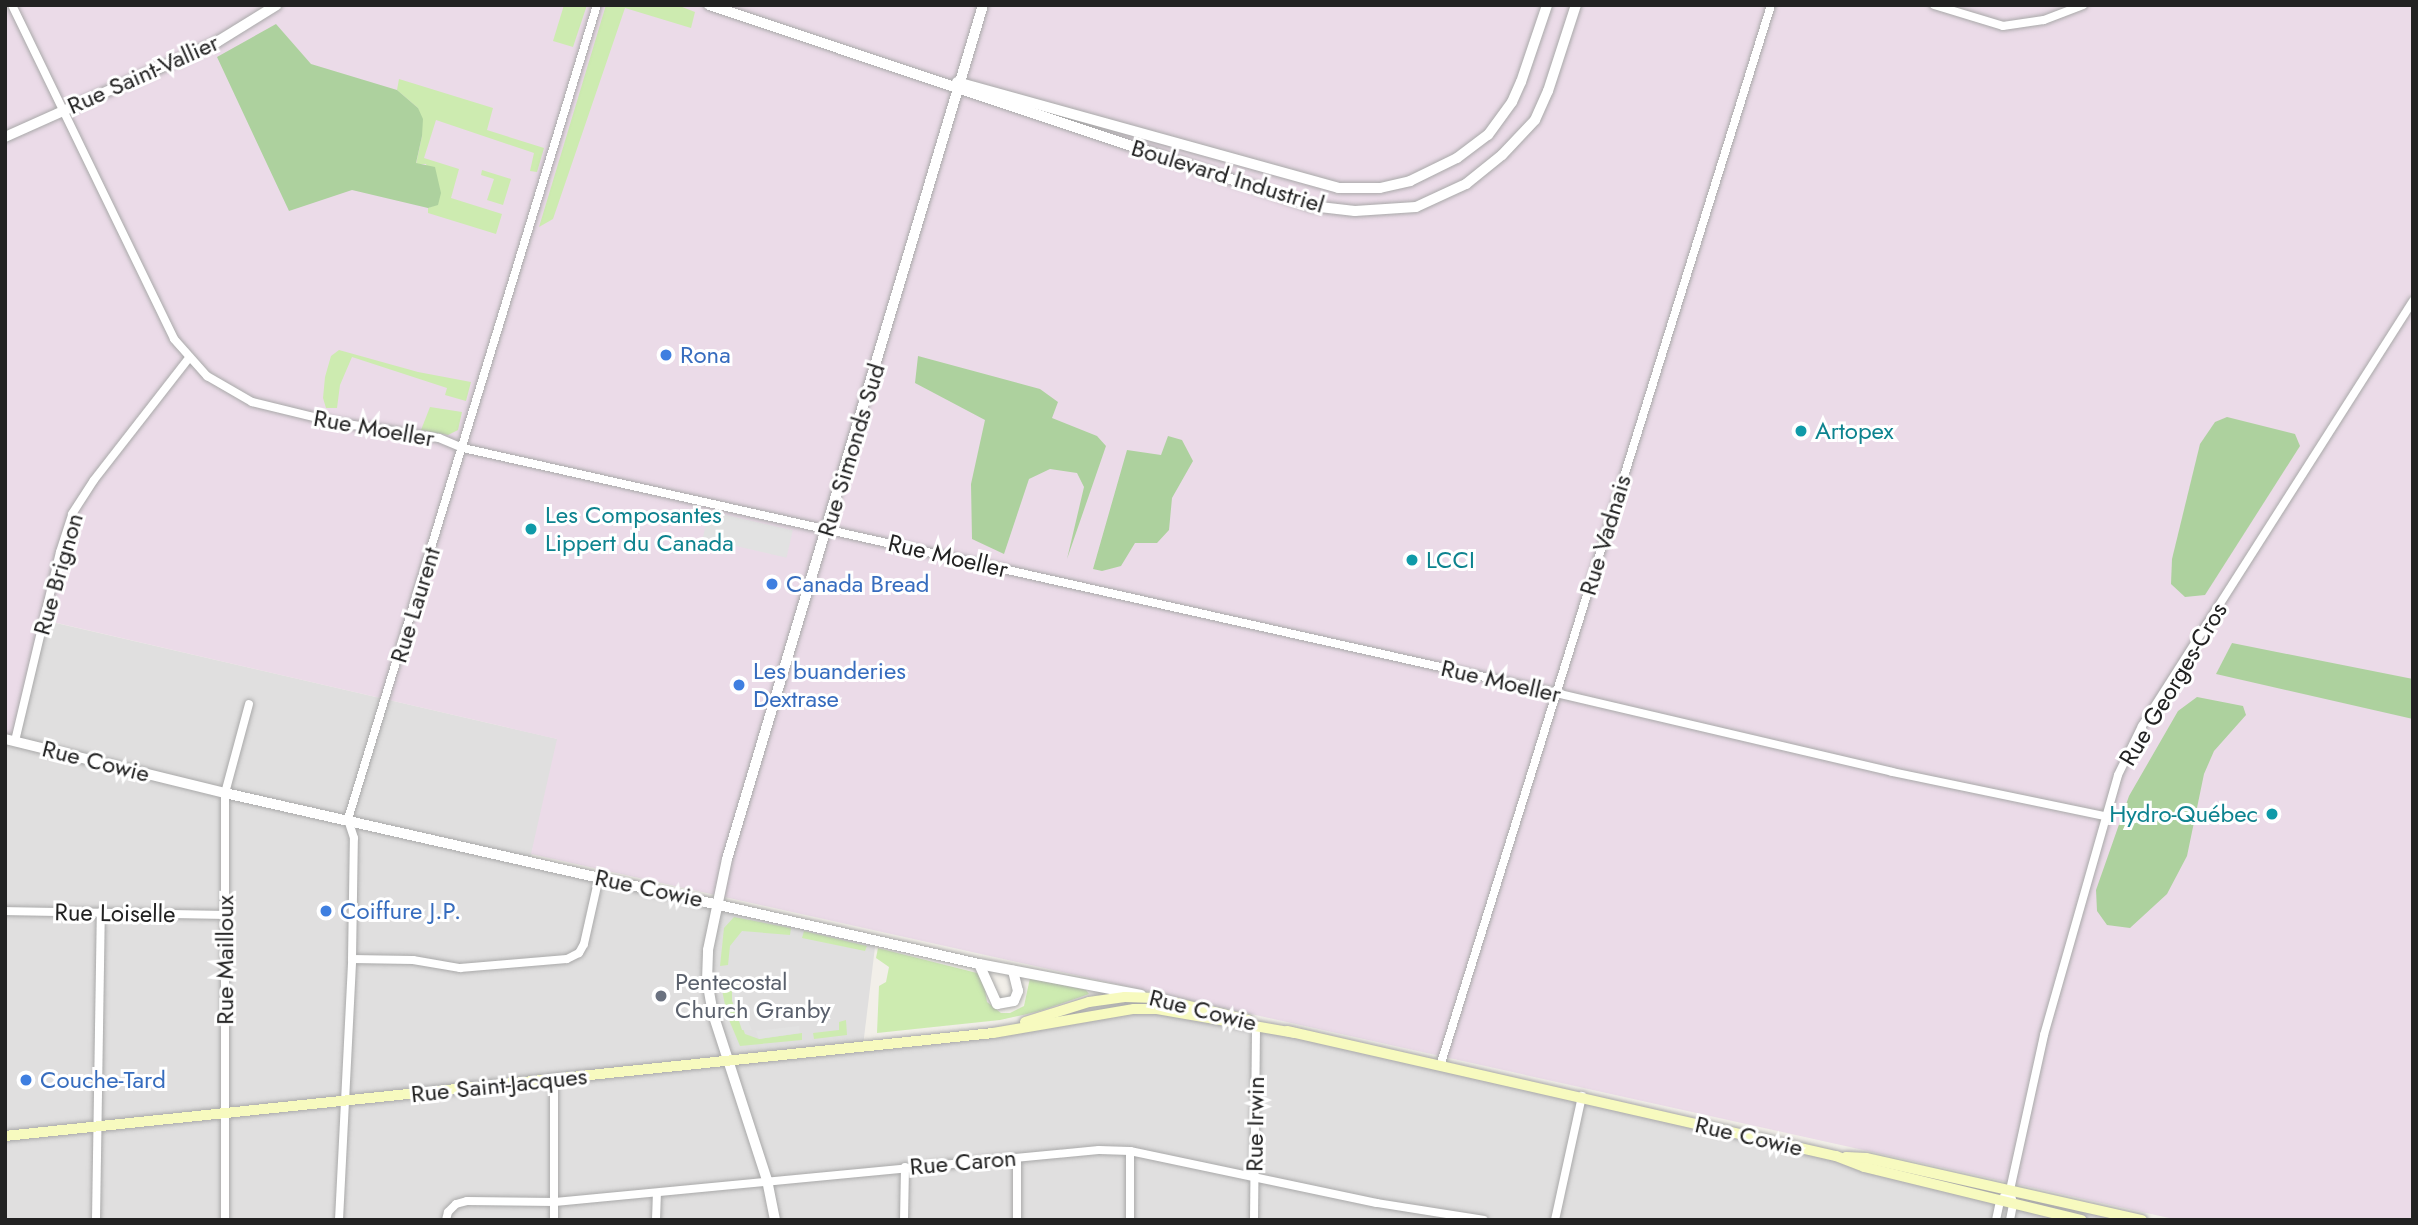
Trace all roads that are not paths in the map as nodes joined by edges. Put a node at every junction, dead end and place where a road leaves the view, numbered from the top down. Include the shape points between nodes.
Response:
1 (12, 5) edge
2 (277, 5) edge
3 (597, 5) edge
4 (709, 5) edge
5 (983, 5) edge
6 (1547, 5) edge
7 (1576, 5) edge
8 (1771, 5) edge
9 (1934, 5) edge
10 (2083, 5) edge
11 (960, 87) junction
12 (64, 110) junction
13 (5, 137) edge
14 (2413, 301) edge
15 (189, 358) junction
16 (463, 448) junction
17 (828, 528) junction
18 (1556, 693) junction
19 (249, 704) dead end
20 (10, 740) edge
21 (226, 793) junction
22 (2105, 816) junction
23 (348, 819) junction
24 (599, 877) junction
25 (717, 902) junction
26 (5, 911) edge
27 (101, 912) junction
28 (224, 915) junction
29 (352, 959) junction
30 (979, 964) junction
31 (1013, 971) junction
32 (1156, 998) junction
33 (1256, 1027) junction
34 (993, 1033) junction
35 (1293, 1033) junction
36 (731, 1060) junction
37 (1440, 1066) junction
38 (554, 1079) junction
39 (1581, 1096) junction
40 (346, 1101) junction
41 (226, 1114) junction
42 (98, 1127) junction
43 (5, 1136) edge
44 (1130, 1151) junction
45 (1836, 1156) junction
46 (1017, 1158) junction
47 (905, 1167) junction
48 (1254, 1175) junction
49 (767, 1181) junction
50 (2010, 1190) junction
51 (657, 1192) junction
52 (2000, 1201) junction
53 (555, 1202) junction
54 (2013, 1204) junction
55 (96, 1220) edge
56 (225, 1220) edge
57 (339, 1220) edge
58 (446, 1220) edge
59 (554, 1220) edge
60 (656, 1220) edge
61 (775, 1220) edge
62 (904, 1220) edge
63 (1017, 1220) edge
64 (1130, 1220) edge
65 (1254, 1220) edge
66 (1484, 1220) edge
67 (1555, 1220) edge
68 (1996, 1220) edge
69 (2010, 1220) edge
70 (2082, 1220) edge
71 (2142, 1220) edge

1 - 12 street, Rue Moeller
2 - 12 street, Rue Saint-Vallier via 217,42
3 - 16 street, Rue Laurent
4 - 11 street, Boulevard Industriel
5 - 11 street, Rue Simonds Sud
6 - 11 street, Boulevard Industriel via 1512,102 1488,135 1457,158 1410,181 1380,188 1338,188
7 - 11 street, Boulevard Industriel via 1535,120 1466,184 1416,207 1355,211 1311,206
8 - 18 street, Rue Vadnais
9 - 10 street via 2003,26 2044,20
11 - 17 street, Rue Simonds Sud
12 - 13 street, Rue Saint-Vallier
12 - 15 street, Rue Moeller via 174,339
14 - 22 street, Rue Georges-Cros via 2142,726 2118,775
15 - 16 street, Rue Moeller via 221,387 252,402 334,422 439,438
15 - 20 street, Rue Brignon via 72,514
16 - 17 street, Rue Moeller
16 - 23 street, Rue Laurent
17 - 18 street, Rue Moeller
17 - 25 street, Rue Simonds Sud
18 - 22 street, Rue Moeller via 1892,772
18 - 37 street, Rue Vadnais
19 - 21 street, Rue Mailloux
20 - 21 street, Rue Cowie
21 - 23 street, Rue Cowie
21 - 28 street, Rue Mailloux
22 - 50 street, Rue Georges-Cros via 2044,1035
23 - 24 street, Rue Cowie
23 - 29 street, Rue Laurent via 354,838
24 - 25 street, Rue Cowie
24 - 29 street via 584,944 567,959 460,968 413,960
25 - 30 street, Rue Cowie
25 - 36 street, Rue Simonds Sud via 707,981 713,1014
26 - 27 street, Rue Loiselle
27 - 28 street, Rue Loiselle
27 - 42 street
28 - 41 street, Rue Mailloux
29 - 40 street, Rue Laurent
30 - 31 street, Rue Cowie
30 - 31 street via 997,1004 1014,1001 1018,992
31 - 32 street, Rue Cowie
32 - 34 main road, Rue Saint-Jacques via 1088,1002
32 - 35 main road, Rue Cowie
33 - 34 main road, Rue Saint-Jacques via 1134,1009
33 - 35 main road, Rue Cowie
33 - 48 street, Rue Irwin
34 - 36 main road, Rue Saint-Jacques
35 - 37 main road, Rue Cowie
36 - 38 main road, Rue Saint-Jacques
36 - 49 street, Rue Simonds Sud
37 - 39 main road, Rue Cowie
38 - 40 main road, Rue Saint-Jacques
38 - 53 street
39 - 45 main road, Rue Cowie
39 - 67 street
40 - 41 main road, Rue Saint-Jacques
40 - 57 street, Rue Laurent
41 - 42 main road, Rue Saint-Jacques
41 - 56 street, Rue Mailloux
42 - 43 main road, Rue Saint-Jacques
42 - 55 street
44 - 46 street, Rue Caron
44 - 48 street, Rue Caron
44 - 64 street
45 - 50 main road, Rue Cowie via 1866,1158
45 - 52 main road, Rue Cowie
46 - 47 street, Rue Caron
46 - 63 street
47 - 49 street, Rue Caron
47 - 62 street
48 - 65 street, Rue Irwin
48 - 66 street, Rue Caron via 1377,1203
49 - 51 street, Rue Caron
49 - 61 street, Rue Simonds Sud
50 - 52 street, Rue Georges-Cros
50 - 54 street, Rue Georges-Cros
50 - 71 main road, Rue Cowie
51 - 53 street, Rue Caron
51 - 60 street
52 - 54 main road, Rue Cowie
52 - 68 street
53 - 58 street, Rue Caron via 467,1201 456,1204
53 - 59 street
54 - 69 street, Rue Georges-Cros
54 - 70 main road, Rue Cowie

